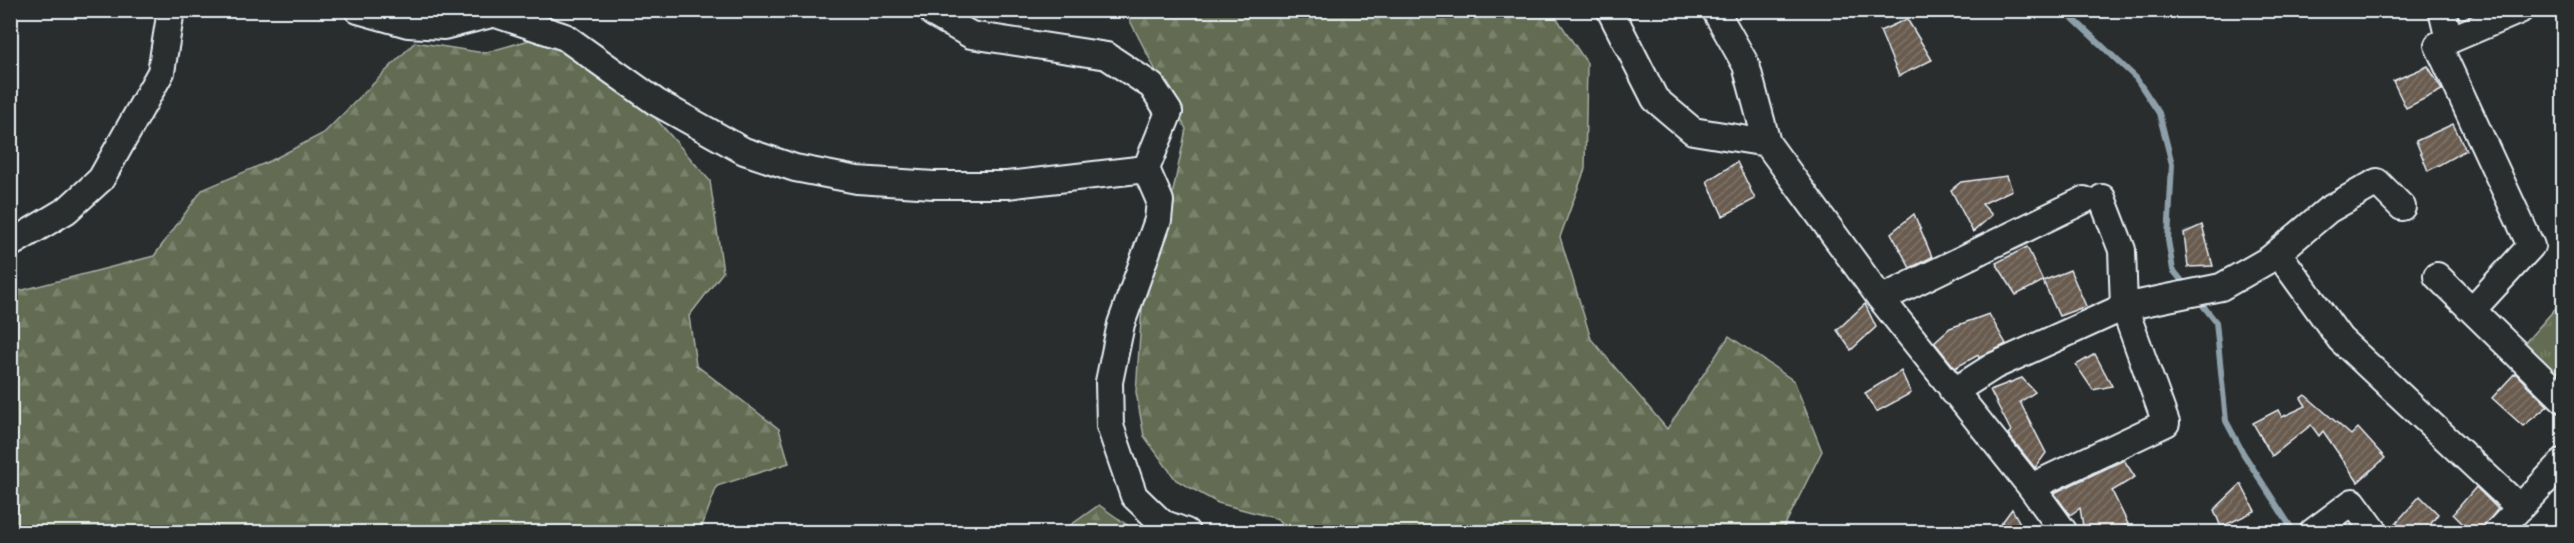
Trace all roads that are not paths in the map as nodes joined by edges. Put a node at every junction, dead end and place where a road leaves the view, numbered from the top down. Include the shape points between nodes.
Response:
1 (171, 10) edge
2 (358, 10) edge
3 (933, 10) edge
4 (1610, 10) edge
5 (1715, 10) edge
6 (2442, 10) edge
7 (2520, 10) edge
8 (488, 12) edge
9 (2449, 40) junction
10 (1767, 143) junction
11 (1146, 169) junction
12 (2402, 207) dead end
13 (10, 244) edge
14 (2277, 253) junction
15 (2438, 276) dead end
16 (1881, 299) junction
17 (2124, 308) junction
18 (2473, 309) junction
19 (1953, 392) junction
20 (2564, 400) edge
21 (2564, 461) edge
22 (2031, 487) junction
23 (2520, 508) junction
24 (1186, 532) edge
25 (2064, 532) edge
26 (2313, 532) edge
27 (2375, 532) edge
28 (2497, 532) edge

1 - 13 street via 161,72 101,179 67,210
2 - 8 street via 408,24 444,26
3 - 11 street via 971,34 1107,56 1152,86 1169,112
4 - 10 street via 1655,99 1670,112 1693,131
5 - 10 street via 1746,65
6 - 9 street
7 - 9 street
8 - 11 street via 565,37 656,102 744,151 795,168 856,180 934,186 1007,185
9 - 18 street via 2438,45 2531,246
10 - 16 street
11 - 24 street via 1160,201 1159,210 1121,324 1109,382 1110,426 1134,496 1162,523
12 - 14 street via 2377,182 2328,210
14 - 17 street via 2221,287
14 - 23 street via 2340,339
15 - 18 street
16 - 17 street via 2093,199 2122,250
16 - 19 street
17 - 19 street via 1994,366
17 - 22 street via 2166,423
18 - 20 street
19 - 22 street
21 - 23 street
22 - 25 street
23 - 28 street
26 - 27 street via 2353,502

